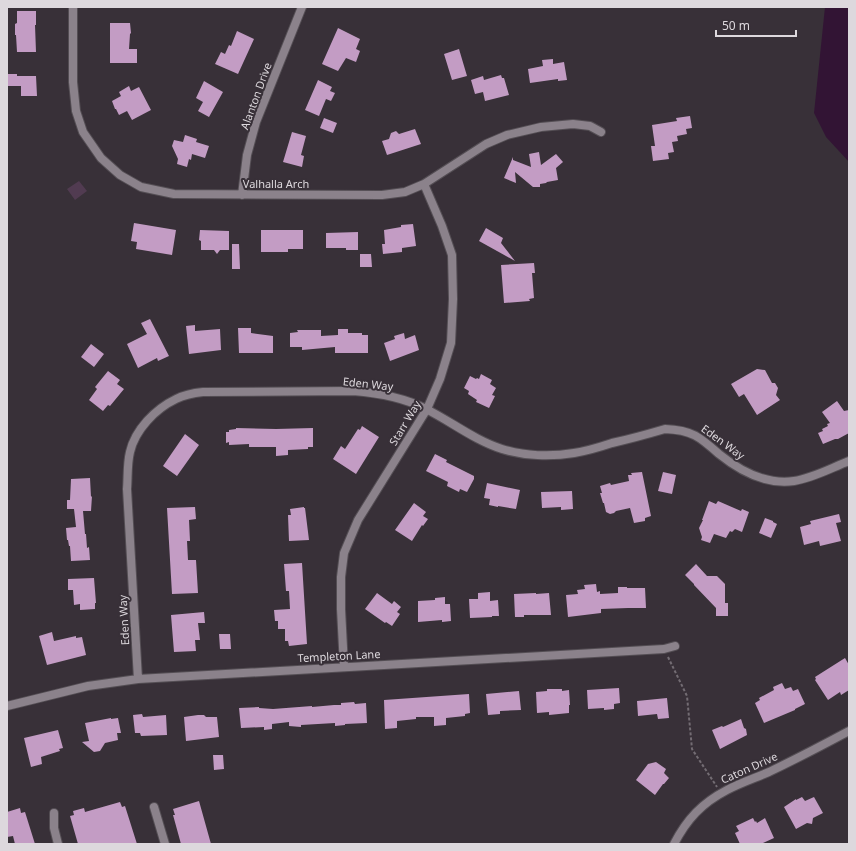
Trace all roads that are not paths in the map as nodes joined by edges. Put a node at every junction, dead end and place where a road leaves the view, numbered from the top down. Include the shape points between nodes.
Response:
1 (73, 7) edge
2 (302, 7) edge
3 (601, 132) dead end
4 (424, 184) junction
5 (242, 195) junction
6 (427, 409) junction
7 (849, 461) edge
8 (675, 646) dead end
9 (344, 667) junction
10 (138, 679) junction
11 (7, 706) edge
12 (849, 731) edge
13 (154, 807) dead end
14 (54, 814) dead end
15 (58, 844) edge
16 (165, 844) edge
17 (674, 844) edge

1 - 5 street, Valhalla Arch via 73,82 76,111 83,132 101,158 120,176 141,187 174,194
2 - 5 street, Alanton Drive via 256,122 247,155
3 - 4 street, Valhalla Arch via 590,126 573,124 541,127 507,135 486,144
4 - 5 street, Valhalla Arch via 405,192 382,195
4 - 6 street, Starr Way via 452,256 453,299 451,343 440,380
6 - 7 street, Eden Way via 494,446 527,454 572,454 665,429 686,431 697,436 743,470 765,480 794,481
6 - 9 street, Starr Way via 358,520 344,553 341,610
6 - 10 street, Eden Way via 394,396 376,393 203,392 176,399 151,417 136,438 128,464 127,489
8 - 9 street, Templeton Lane
9 - 10 street, Templeton Lane
10 - 11 street, Templeton Lane via 88,686
12 - 17 street, Caton Drive via 721,793 690,818
13 - 16 street
14 - 15 street

